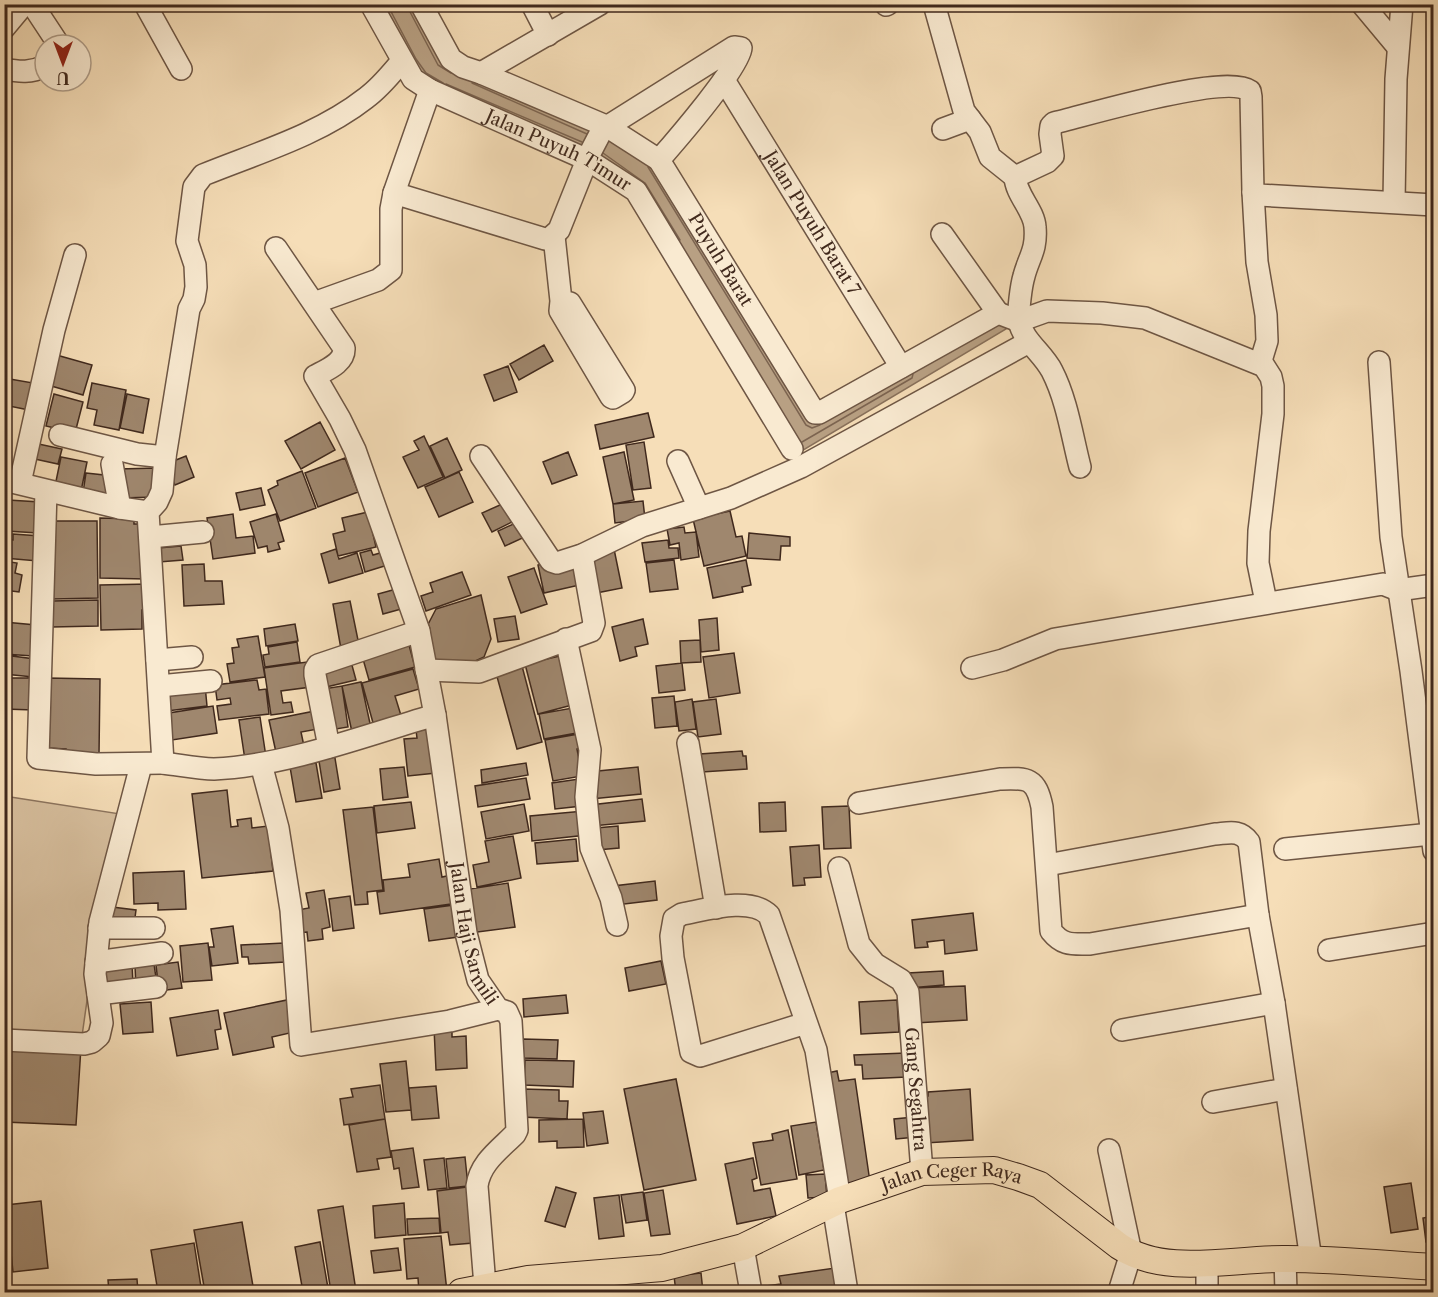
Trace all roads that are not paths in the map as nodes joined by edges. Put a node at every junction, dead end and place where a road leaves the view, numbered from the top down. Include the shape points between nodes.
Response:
1 (24, 4) edge
2 (32, 4) edge
3 (146, 4) edge
4 (371, 4) edge
5 (421, 4) edge
6 (532, 4) edge
7 (600, 4) edge
8 (933, 4) edge
9 (1362, 4) edge
10 (1402, 4) edge
11 (4, 28) edge
12 (52, 33) edge
13 (548, 35) junction
14 (1397, 46) junction
15 (402, 61) junction
16 (4, 69) edge
17 (181, 69) dead end
18 (33, 71) edge
19 (481, 73) junction
20 (724, 80) junction
21 (430, 90) junction
22 (970, 119) junction
23 (604, 128) junction
24 (943, 129) dead end
25 (588, 157) junction
26 (659, 160) junction
27 (1015, 177) junction
28 (1253, 192) junction
29 (394, 193) junction
30 (1394, 202) junction
31 (1434, 205) edge
32 (942, 234) dead end
33 (554, 236) junction
34 (276, 248) dead end
35 (75, 255) dead end
36 (561, 302) dead end
37 (314, 303) junction
38 (998, 312) junction
39 (1019, 321) junction
40 (1029, 342) junction
41 (1378, 362) dead end
42 (1260, 364) junction
43 (901, 367) junction
44 (60, 435) dead end
45 (792, 449) dead end
46 (481, 456) dead end
47 (165, 457) junction
48 (678, 461) dead end
49 (112, 464) dead end
50 (1080, 467) dead end
51 (12, 481) edge
52 (46, 491) junction
53 (120, 508) junction
54 (699, 508) junction
55 (148, 512) junction
56 (203, 532) dead end
57 (150, 537) junction
58 (582, 555) junction
59 (1434, 585) edge
60 (1398, 590) junction
61 (1266, 602) junction
62 (419, 631) junction
63 (566, 639) junction
64 (192, 657) dead end
65 (158, 660) junction
66 (972, 668) dead end
67 (426, 670) junction
68 (211, 681) dead end
69 (159, 686) junction
70 (435, 715) junction
71 (688, 743) dead end
72 (329, 747) junction
73 (164, 763) junction
74 (261, 764) junction
75 (141, 765) junction
76 (859, 803) dead end
77 (1432, 843) edge
78 (1285, 849) dead end
79 (1047, 865) junction
80 (839, 868) dead end
81 (716, 908) junction
82 (1258, 915) junction
83 (617, 925) dead end
84 (99, 928) junction
85 (154, 928) dead end
86 (1434, 933) edge
87 (1329, 950) dead end
88 (162, 953) dead end
89 (96, 962) junction
90 (156, 987) dead end
91 (98, 994) junction
92 (1274, 1003) junction
93 (498, 1009) junction
94 (806, 1023) junction
95 (1122, 1030) dead end
96 (4, 1040) edge
97 (1286, 1089) junction
98 (1213, 1102) dead end
99 (1109, 1150) dead end
100 (922, 1172) junction
101 (836, 1202) junction
102 (1126, 1245) junction
103 (743, 1247) junction
104 (1285, 1259) junction
105 (1311, 1260) junction
106 (1207, 1262) junction
107 (1434, 1267) edge
108 (473, 1289) edge
109 (751, 1293) edge
110 (848, 1293) edge
111 (1108, 1293) edge
112 (1119, 1293) edge
113 (1207, 1293) edge
114 (1286, 1293) edge

1 - 11 street
2 - 12 street
3 - 17 street
4 - 15 street, Jalan Puyuh Timur
5 - 19 street, Puyuh Barat via 451,59
6 - 13 street
7 - 13 street
8 - 22 street via 964,111
9 - 14 street
10 - 14 street
13 - 19 street
14 - 30 street
15 - 21 street, Jalan Puyuh Timur via 413,79
15 - 47 street via 365,99 343,113 203,175 194,187 187,241 195,265 196,287
16 - 18 street
19 - 23 street, Puyuh Barat
20 - 23 street via 741,48 734,47
20 - 26 street
20 - 43 street, Jalan Puyuh Barat 7
21 - 25 street, Jalan Puyuh Timur
21 - 29 street
22 - 24 street
22 - 27 street via 990,157
23 - 25 street
23 - 26 street, Puyuh Barat
25 - 33 street
25 - 45 street, Jalan Puyuh Timur via 636,191
26 - 43 street, Puyuh Barat via 815,413
27 - 28 street via 1053,156 1050,134 1054,123 1164,94 1243,88 1250,91 1251,97
27 - 39 street via 1036,228 1033,255 1024,273
28 - 30 street
28 - 42 street via 1257,262 1266,315 1267,341
29 - 33 street via 545,239
29 - 37 street via 391,270 378,280
30 - 31 street
32 - 38 street
33 - 36 street
34 - 37 street
35 - 51 street
37 - 62 street, Jalan Haji Sarmili via 345,352 334,365 315,376 355,450
38 - 39 street
38 - 43 street
39 - 40 street
39 - 42 street via 1047,311 1145,318
40 - 50 street via 1045,359 1059,387
40 - 54 street via 801,467
41 - 60 street
42 - 61 street via 1271,376 1273,414 1259,531 1258,563
44 - 47 street
46 - 58 street via 551,561 557,563
47 - 55 street via 162,491
48 - 54 street
49 - 53 street
51 - 52 street
52 - 53 street
52 - 75 street via 38,758
53 - 55 street
54 - 58 street via 642,526
55 - 57 street
56 - 57 street
57 - 65 street
58 - 63 street via 594,623 591,631
59 - 60 street
60 - 61 street via 1383,584
60 - 77 street via 1412,671
61 - 66 street via 1055,639
62 - 67 street, Jalan Haji Sarmili
62 - 72 street via 318,665 315,675
63 - 67 street via 479,672
63 - 83 street via 590,750 586,797 591,848
64 - 65 street
65 - 69 street
67 - 70 street, Jalan Haji Sarmili
68 - 69 street
69 - 73 street
70 - 72 street
70 - 93 street, Jalan Haji Sarmili via 466,933 478,980
71 - 81 street
72 - 74 street
73 - 74 street via 213,769
73 - 75 street
74 - 93 street via 278,828 291,909 301,1045 450,1021
75 - 84 street
76 - 79 street via 1000,778 1021,778 1032,782 1039,791
77 - 78 street
79 - 82 street via 1051,931 1059,941 1090,944
79 - 82 street via 1237,832 1249,842
80 - 100 street, Gang Segahtra via 859,944 874,964 906,985
81 - 94 street via 754,906 769,915
81 - 94 street via 681,914 672,926 691,1053 700,1056
82 - 92 street
84 - 85 street
84 - 89 street
86 - 87 street
88 - 89 street
89 - 91 street
90 - 91 street
91 - 96 street via 102,1023 99,1036 92,1042
92 - 95 street
92 - 97 street
93 - 108 street, Jalan Haji Sarmili via 507,1012 511,1021 518,1124 515,1134 483,1166 479,1176
94 - 101 street via 816,1050
97 - 98 street
97 - 105 street
99 - 102 street
100 - 101 main road, Jalan Ceger Raya
100 - 102 main road, Jalan Ceger Raya via 994,1170 1018,1177 1040,1185
101 - 103 main road, Jalan Ceger Raya
101 - 110 street
102 - 106 main road, Jalan Ceger Raya via 1171,1262
102 - 111 street
102 - 112 street
103 - 108 main road, Jalan Ceger Raya via 662,1268 528,1279
103 - 109 street
104 - 105 main road, Jalan Ceger Raya
104 - 106 main road, Jalan Ceger Raya
104 - 114 street
105 - 107 main road, Jalan Ceger Raya
106 - 113 street

